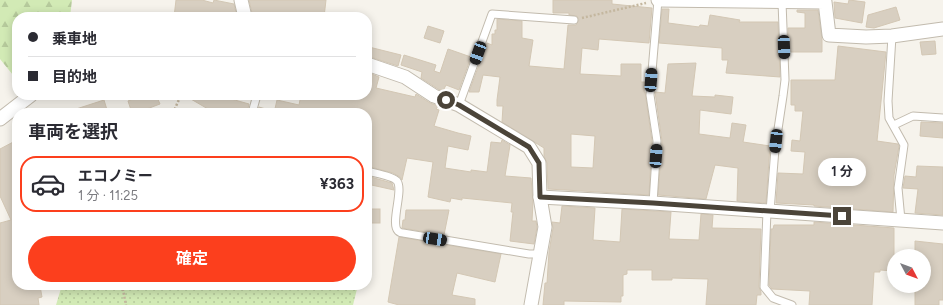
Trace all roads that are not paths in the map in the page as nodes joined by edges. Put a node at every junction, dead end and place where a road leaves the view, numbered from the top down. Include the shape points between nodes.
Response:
1 (241, 0) edge
2 (658, 0) edge
3 (825, 1) edge
4 (782, 2) junction
5 (244, 12) edge
6 (574, 20) road end
7 (943, 29) edge
8 (892, 36) junction
9 (372, 66) edge
10 (25, 100) edge
11 (459, 105) junction
12 (14, 108) edge
13 (12, 110) edge
14 (943, 118) edge
15 (0, 119) edge
16 (894, 125) junction
17 (372, 172) edge
18 (540, 197) junction
19 (653, 203) junction
20 (768, 211) junction
21 (901, 220) junction
22 (943, 223) edge
23 (540, 254) junction
24 (531, 305) edge
25 (792, 305) edge

1 - 5 street
2 - 4 street
2 - 19 lane via 650,95 657,141
3 - 4 street
3 - 8 street via 829,35
4 - 20 lane via 784,96
6 - 11 lane via 492,14
7 - 8 street
8 - 16 lane via 888,100 890,118
9 - 11 street via 405,77 434,96
10 - 12 street
11 - 18 street via 529,147 539,163
13 - 15 street
14 - 16 lane via 913,116
16 - 21 lane via 904,145 898,188
17 - 23 lane via 396,179 398,182 395,222 398,231
18 - 19 street
18 - 23 street via 544,227
19 - 20 street
20 - 21 street
20 - 25 lane via 764,287 773,298
21 - 22 street
23 - 24 street

